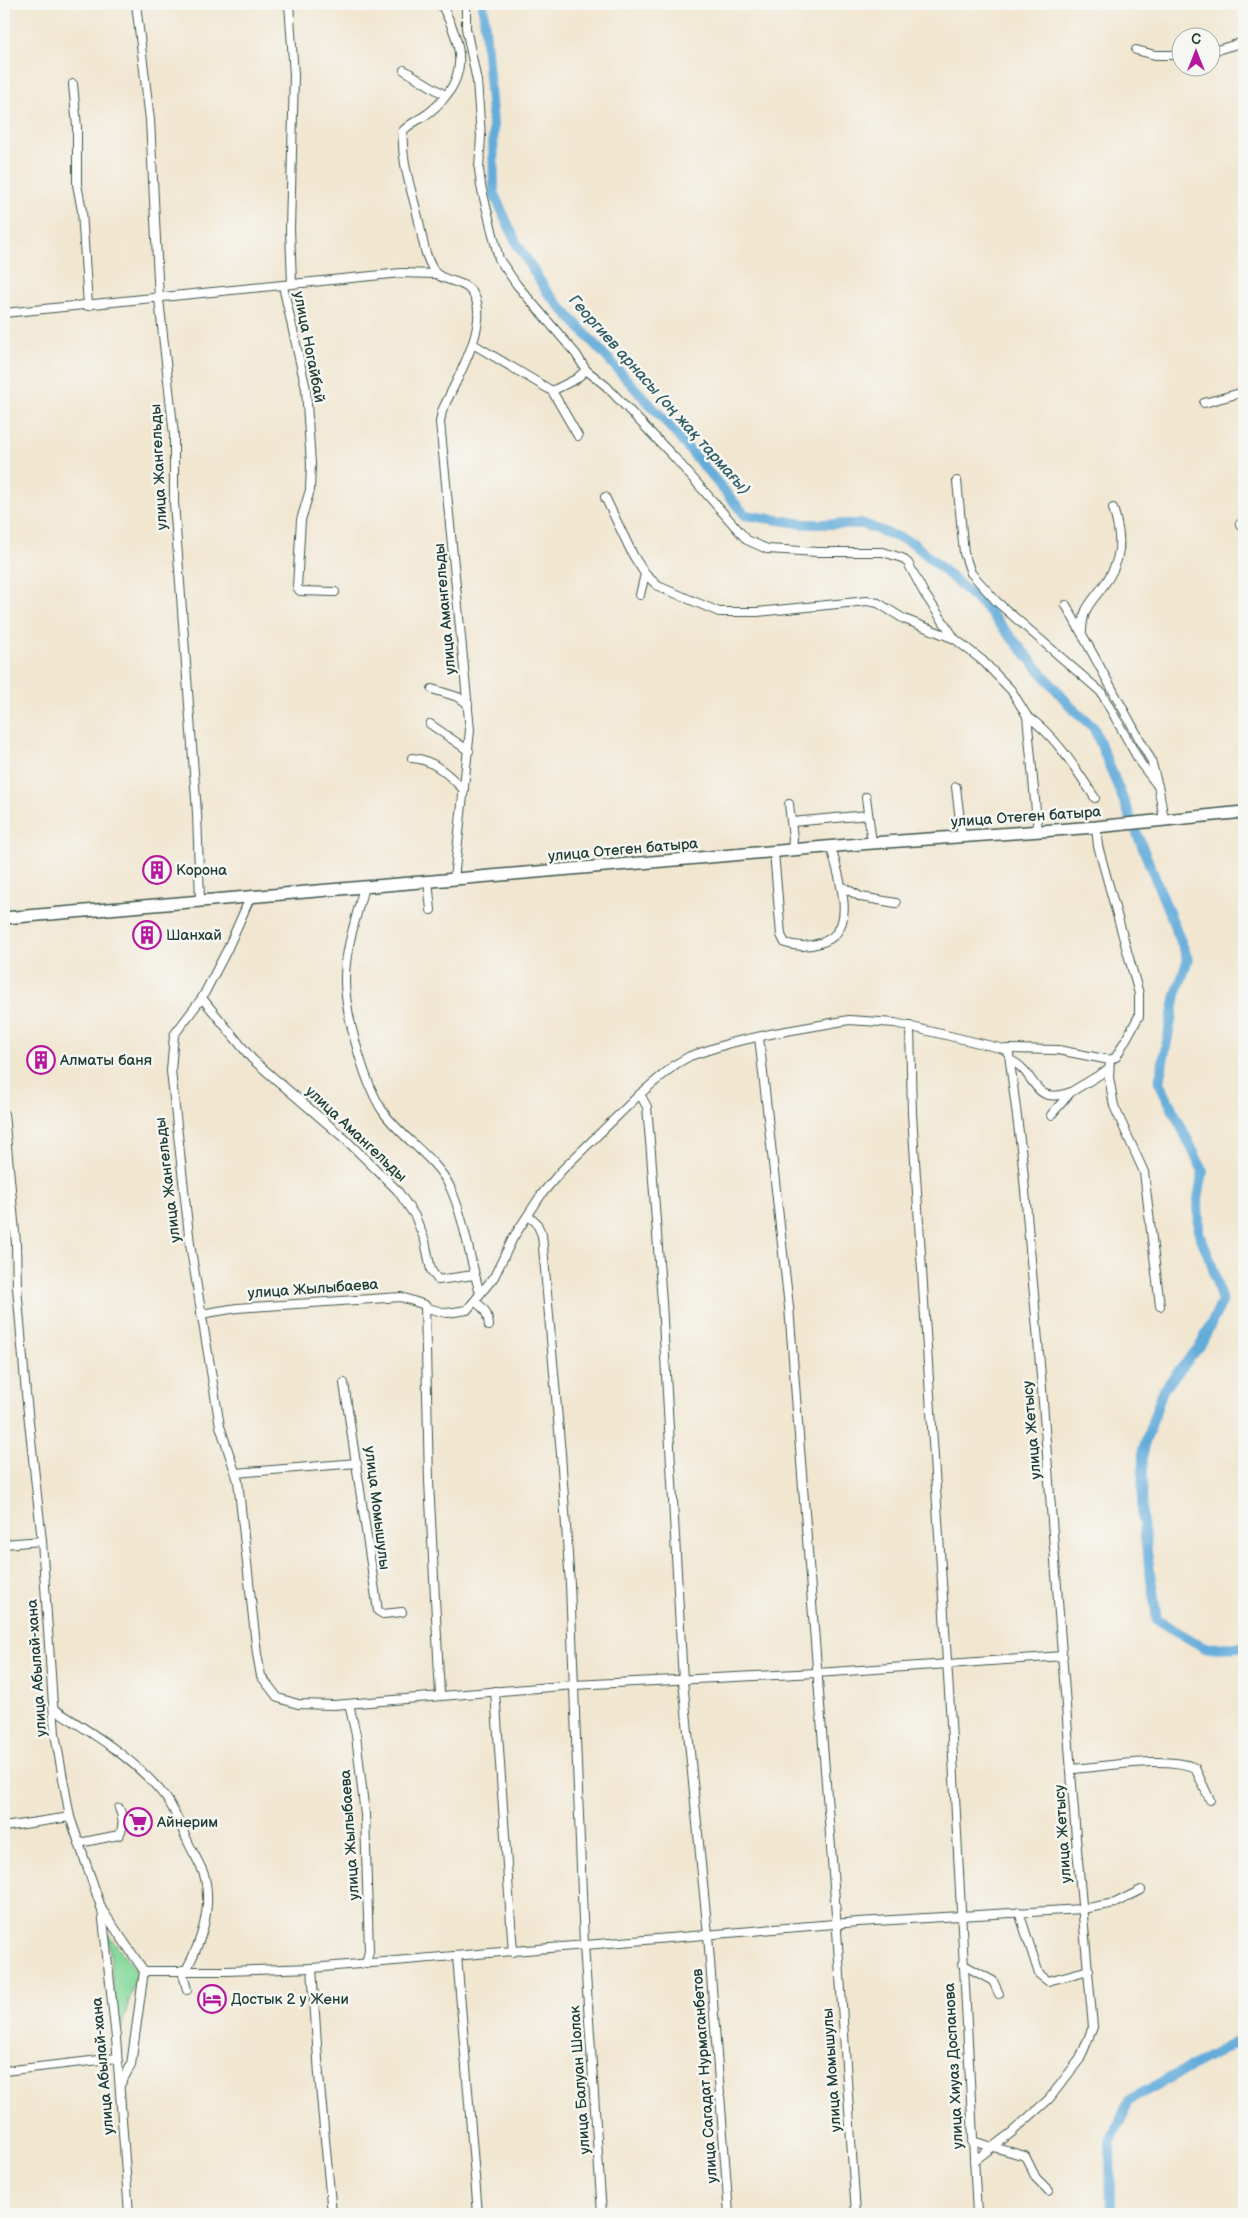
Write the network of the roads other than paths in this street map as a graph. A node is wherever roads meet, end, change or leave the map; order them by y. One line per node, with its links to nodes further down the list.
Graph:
1 (136, 4): 17 (street, улица Жангельды)
2 (289, 4): 15 (street, улица Ногайбай)
3 (441, 4): 6 (street)
4 (466, 4): 5 (street)
5 (466, 28): 6 (street); 21 (street)
6 (453, 31): 13 (street)
7 (1244, 42): 8 (street)
8 (1220, 49)
9 (1136, 50): 10 (street)
10 (1170, 55)
11 (404, 70): 13 (street)
12 (73, 84): 18 (street)
13 (445, 96): 14 (street)
14 (436, 274): 15 (street); 20 (street, улица Амангельды)
15 (292, 284): 16 (street)
16 (283, 286): 17 (street, улица Ногайбай); 30 (street, улица Ногайбай)
17 (159, 299): 18 (street, улица Ногайбай); 63 (street, улица Жангельды)
18 (88, 306): 19 (street, улица Ногайбай)
19 (4, 313)
20 (473, 344): 22 (street); 36 (street, улица Амангельды)
21 (586, 370): 22 (street); 34 (street)
22 (552, 391): 25 (street)
23 (1244, 392): 24 (street)
24 (1204, 403)
25 (578, 436)
26 (956, 480): 41 (street)
27 (605, 497): 29 (street)
28 (1113, 508): 33 (street)
29 (645, 574): 31 (street); 34 (street)
30 (335, 592)
31 (640, 595)
32 (1066, 604): 33 (street)
33 (1082, 632): 41 (street)
34 (955, 639): 37 (street)
35 (432, 689): 36 (street)
36 (468, 704): 39 (street, улица Амангельды)
37 (1027, 716): 45 (street); 52 (street)
38 (430, 724): 39 (street)
39 (469, 751): 43 (street, улица Амангельды)
40 (412, 758): 43 (street)
41 (1158, 786): 49 (street)
42 (956, 787): 53 (street)
43 (464, 790): 58 (street, улица Амангельды)
44 (866, 797): 48 (street)
45 (1095, 798)
46 (789, 804): 50 (street)
47 (1244, 812): 49 (main road, улица Отеген батыра)
48 (868, 815): 50 (street); 54 (street)
49 (1164, 820): 51 (main road, улица Отеген батыра)
50 (792, 822): 56 (street)
51 (1096, 827): 52 (main road, улица Отеген батыра); 72 (street)
52 (1038, 832): 53 (main road, улица Отеген батыра)
53 (962, 837): 54 (main road, улица Отеген батыра)
54 (872, 843): 55 (main road, улица Отеген батыра)
55 (831, 847): 56 (main road, улица Отеген батыра); 61 (street)
56 (792, 850): 57 (main road, улица Отеген батыра)
57 (774, 852): 58 (main road, улица Отеген батыра); 61 (street)
58 (454, 879): 59 (main road, улица Отеген батыра)
59 (428, 881): 60 (main road, улица Отеген батыра); 65 (street)
60 (364, 886): 62 (main road, улица Отеген батыра); 81 (street)
61 (842, 886): 64 (street)
62 (250, 898): 63 (main road, улица Отеген батыра); 67 (street, улица Жангельды)
63 (200, 900): 66 (main road, улица Отеген батыра)
64 (896, 903)
65 (431, 910)
66 (4, 918)
67 (202, 998): 81 (street, улица Амангельды); 87 (street, улица Жангельды)
68 (910, 1026): 69 (street); 70 (street); 97 (street, улица Хиуаз Доспанова)
69 (759, 1037): 75 (street); 98 (street, улица Момышулы)
70 (1004, 1049): 71 (street, улица Жетысу); 72 (street)
71 (1010, 1060): 74 (street); 96 (street, улица Жетысу)
72 (1110, 1060): 73 (street)
73 (1109, 1069): 74 (street); 85 (street)
74 (1071, 1092): 77 (street)
75 (640, 1094): 79 (street); 99 (street, улица Сагадат Нурмаганбетов)
76 (4, 1114): 78 (street, улица Абылай-хана)
77 (1051, 1115)
78 (13, 1216): 80 (street); 93 (street, улица Абылай-хана)
79 (528, 1216): 82 (street); 100 (street, улица Балуан Шолак)
80 (4, 1218)
81 (474, 1275): 82 (street)
82 (480, 1293): 83 (street)
83 (475, 1302): 86 (street); 89 (street)
84 (426, 1306): 86 (street, улица Жылыбаева); 87 (street, улица Жылыбаева); 88 (street)
85 (1160, 1306)
86 (438, 1312): 88 (street)
87 (201, 1314): 92 (street, улица Жангельды)
88 (426, 1318): 102 (street)
89 (489, 1326)
90 (344, 1383): 91 (street, улица Момышулы)
91 (357, 1463): 92 (street); 95 (street, улица Момышулы)
92 (236, 1473): 103 (street, улица Жангельды)
93 (42, 1542): 94 (street); 104 (street, улица Абылай-хана)
94 (4, 1544)
95 (402, 1612)
96 (1062, 1656): 97 (street, улица Жангельды); 105 (street, улица Жетысу)
97 (947, 1664): 98 (street, улица Жангельды); 115 (street, улица Хиуаз Доспанова)
98 (817, 1673): 99 (street, улица Жангельды); 116 (street, улица Момышулы)
99 (683, 1681): 100 (street, улица Жангельды); 117 (street, улица Сагадат Нурмаганбетов)
100 (574, 1685): 101 (street, улица Жангельды); 118 (street, улица Балуан Шолак)
101 (495, 1691): 102 (street, улица Жангельды); 119 (street)
102 (440, 1694): 103 (street, улица Жангельды)
103 (349, 1704): 121 (street, улица Жылыбаева)
104 (54, 1710): 108 (street, улица Абылай-хана); 125 (street)
105 (1072, 1769): 106 (street); 112 (street, улица Жетысу)
106 (1210, 1800)
107 (119, 1808): 110 (street)
108 (70, 1818): 109 (street); 110 (street, улица Абылай-хана)
109 (4, 1828)
110 (79, 1843): 113 (street, улица Абылай-хана)
111 (1141, 1890): 112 (street)
112 (1082, 1909): 114 (street); 126 (street, улица Жетысу)
113 (102, 1910): 124 (street); 129 (street, улица Абылай-хана)
114 (1019, 1912): 115 (street); 126 (street)
115 (960, 1916): 116 (street); 122 (street, улица Хиуаз Доспанова)
116 (836, 1924): 117 (street); 141 (street, улица Момышулы)
117 (708, 1935): 118 (street); 140 (street, улица Сагадат Нурмаганбетов)
118 (584, 1945): 119 (street); 139 (street, улица Балуан Шолак)
119 (513, 1952): 120 (street)
120 (457, 1956): 121 (street); 138 (street)
121 (366, 1964): 123 (street)
122 (962, 1964): 128 (street); 132 (street, улица Хиуаз Доспанова)
123 (312, 1968): 125 (street); 137 (street)
124 (144, 1970): 125 (street); 131 (street)
125 (184, 1970): 127 (street)
126 (1088, 1970): 133 (street, улица Жетысу)
127 (187, 1990)
128 (999, 1994)
129 (118, 2058): 130 (street); 131 (street, улица Абылай-хана)
130 (4, 2070)
131 (120, 2085): 136 (street, улица Абылай-хана)
132 (972, 2141): 133 (street); 134 (street, улица Хиуаз Доспанова)
133 (992, 2147): 134 (street, улица Жетысу); 135 (street)
134 (974, 2161): 142 (street, улица Хиуаз Доспанова)
135 (1049, 2191)
136 (129, 2214)
137 (332, 2214)
138 (478, 2214)
139 (602, 2214)
140 (729, 2214)
141 (856, 2214)
142 (977, 2214)

